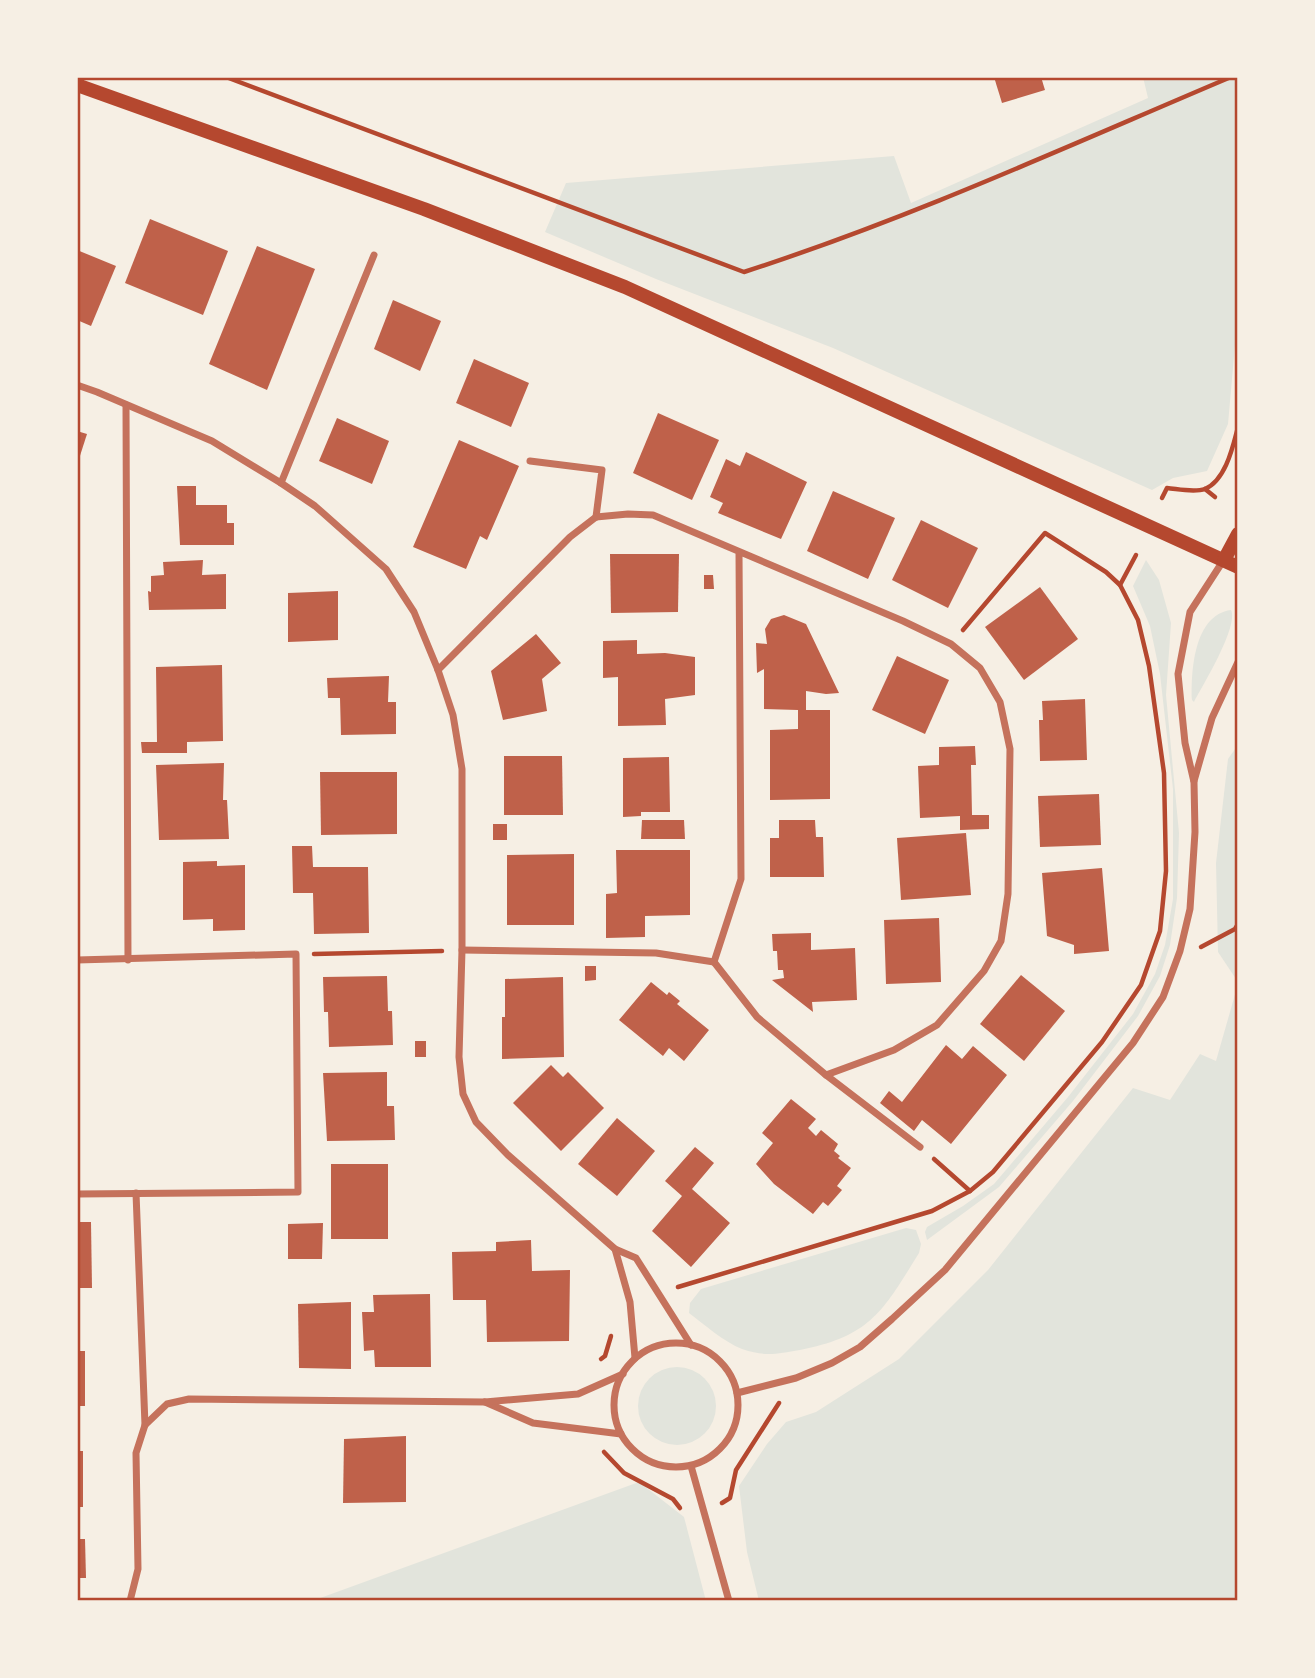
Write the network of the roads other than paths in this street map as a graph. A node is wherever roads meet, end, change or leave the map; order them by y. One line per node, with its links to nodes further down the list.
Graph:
1 (77, 85): 10 (main road)
2 (374, 255): 6 (street)
3 (77, 385): 4 (street)
4 (127, 405): 6 (street); 17 (street)
5 (530, 461): 7 (street)
6 (281, 483): 13 (street)
7 (596, 517): 9 (street); 13 (street)
8 (1238, 534): 10 (main road)
9 (739, 552): 18 (street); 19 (street)
10 (1224, 560): 11 (main road); 14 (street)
11 (1238, 567)
12 (1238, 662): 14 (street)
13 (438, 670): 15 (street)
14 (1194, 782): 27 (street)
15 (462, 950): 18 (street); 23 (street)
16 (77, 960): 17 (street)
17 (128, 960): 21 (street)
18 (714, 962): 19 (street)
19 (826, 1075): 20 (street)
20 (920, 1147)
21 (136, 1193): 22 (street); 29 (street)
22 (77, 1194)
23 (614, 1249): 24 (street); 25 (street)
24 (691, 1345): 25 (street); 27 (street)
25 (635, 1358): 26 (street)
26 (623, 1374): 28 (street); 30 (street)
27 (737, 1393): 31 (street)
28 (485, 1402): 29 (street); 30 (street)
29 (145, 1425): 32 (street)
30 (621, 1434): 31 (street)
31 (691, 1466): 33 (street)
32 (130, 1601)
33 (729, 1601)

